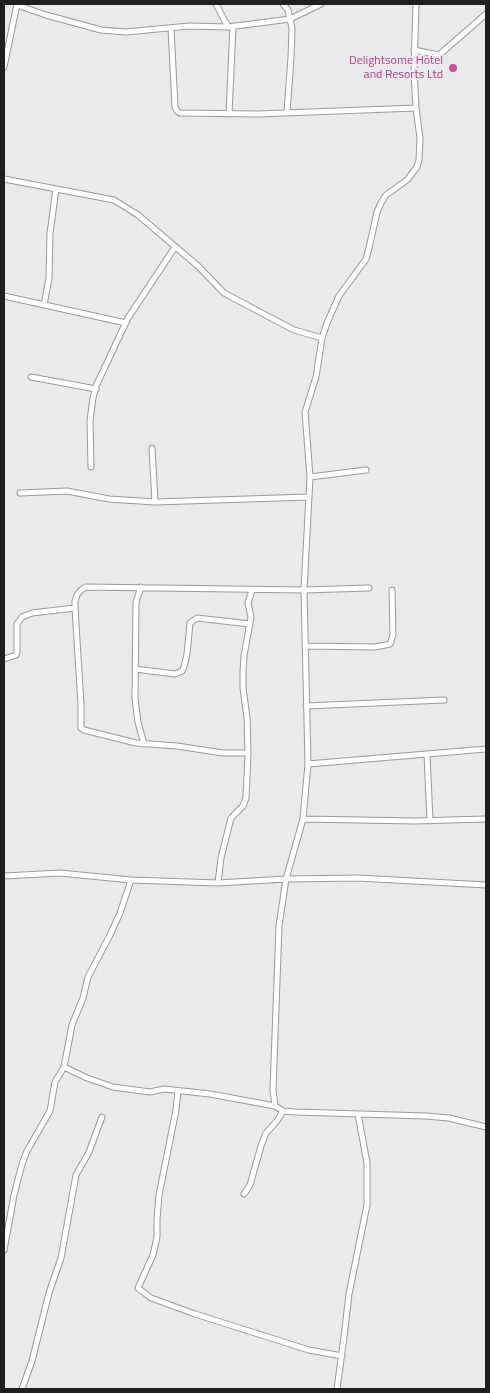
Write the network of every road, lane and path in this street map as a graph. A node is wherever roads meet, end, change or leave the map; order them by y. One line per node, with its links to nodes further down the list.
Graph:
1 (17, 4): 9 (street); 10 (street)
2 (216, 4): 8 (street)
3 (283, 4): 7 (street)
4 (321, 4): 7 (street)
5 (416, 4): 11 (street)
6 (486, 14): 11 (street)
7 (290, 19): 8 (street); 14 (street)
8 (230, 26): 9 (street); 15 (street)
9 (171, 28): 15 (street)
10 (7, 35): 12 (street)
11 (414, 50): 13 (street)
12 (4, 67)
13 (416, 108): 14 (street); 22 (street)
14 (287, 112): 15 (street)
15 (229, 114)
16 (4, 179): 17 (street)
17 (56, 189): 18 (street); 20 (street)
18 (175, 247): 21 (street); 22 (street)
19 (4, 296): 20 (street)
20 (44, 305): 21 (street)
21 (126, 323): 24 (street)
22 (322, 338): 28 (street)
23 (31, 376): 24 (street)
24 (96, 389): 26 (street)
25 (152, 448): 31 (street)
26 (91, 467)
27 (366, 470): 28 (street)
28 (310, 477): 30 (street)
29 (20, 493): 31 (street)
30 (309, 497): 31 (street); 35 (street)
31 (155, 502)
32 (141, 587): 34 (street); 37 (street); 41 (street)
33 (370, 588): 35 (street)
34 (252, 590): 35 (street); 38 (street)
35 (304, 590): 39 (street)
36 (392, 590): 39 (street)
37 (75, 608): 40 (street); 44 (street)
38 (250, 624): 41 (street); 46 (street)
39 (306, 646): 43 (street)
40 (4, 659)
41 (135, 669): 44 (street)
42 (444, 700): 43 (street)
43 (306, 706): 48 (street)
44 (144, 744): 46 (street)
45 (486, 749): 47 (street)
46 (248, 753): 55 (street)
47 (427, 754): 48 (street); 51 (street)
48 (308, 764): 49 (street)
49 (303, 819): 51 (street); 53 (street)
50 (486, 819): 51 (street)
51 (430, 821)
52 (4, 876): 54 (street)
53 (286, 879): 55 (street); 56 (street); 59 (street)
54 (131, 880): 55 (street); 57 (street)
55 (218, 883)
56 (486, 885)
57 (64, 1067): 58 (street); 65 (street)
58 (178, 1091): 59 (street); 66 (street)
59 (275, 1106): 60 (street)
60 (283, 1111): 61 (street); 64 (street)
61 (358, 1114): 63 (street); 66 (street)
62 (102, 1117): 67 (street)
63 (486, 1127)
64 (244, 1194)
65 (4, 1250)
66 (342, 1356): 68 (street)
67 (22, 1389)
68 (336, 1389)

